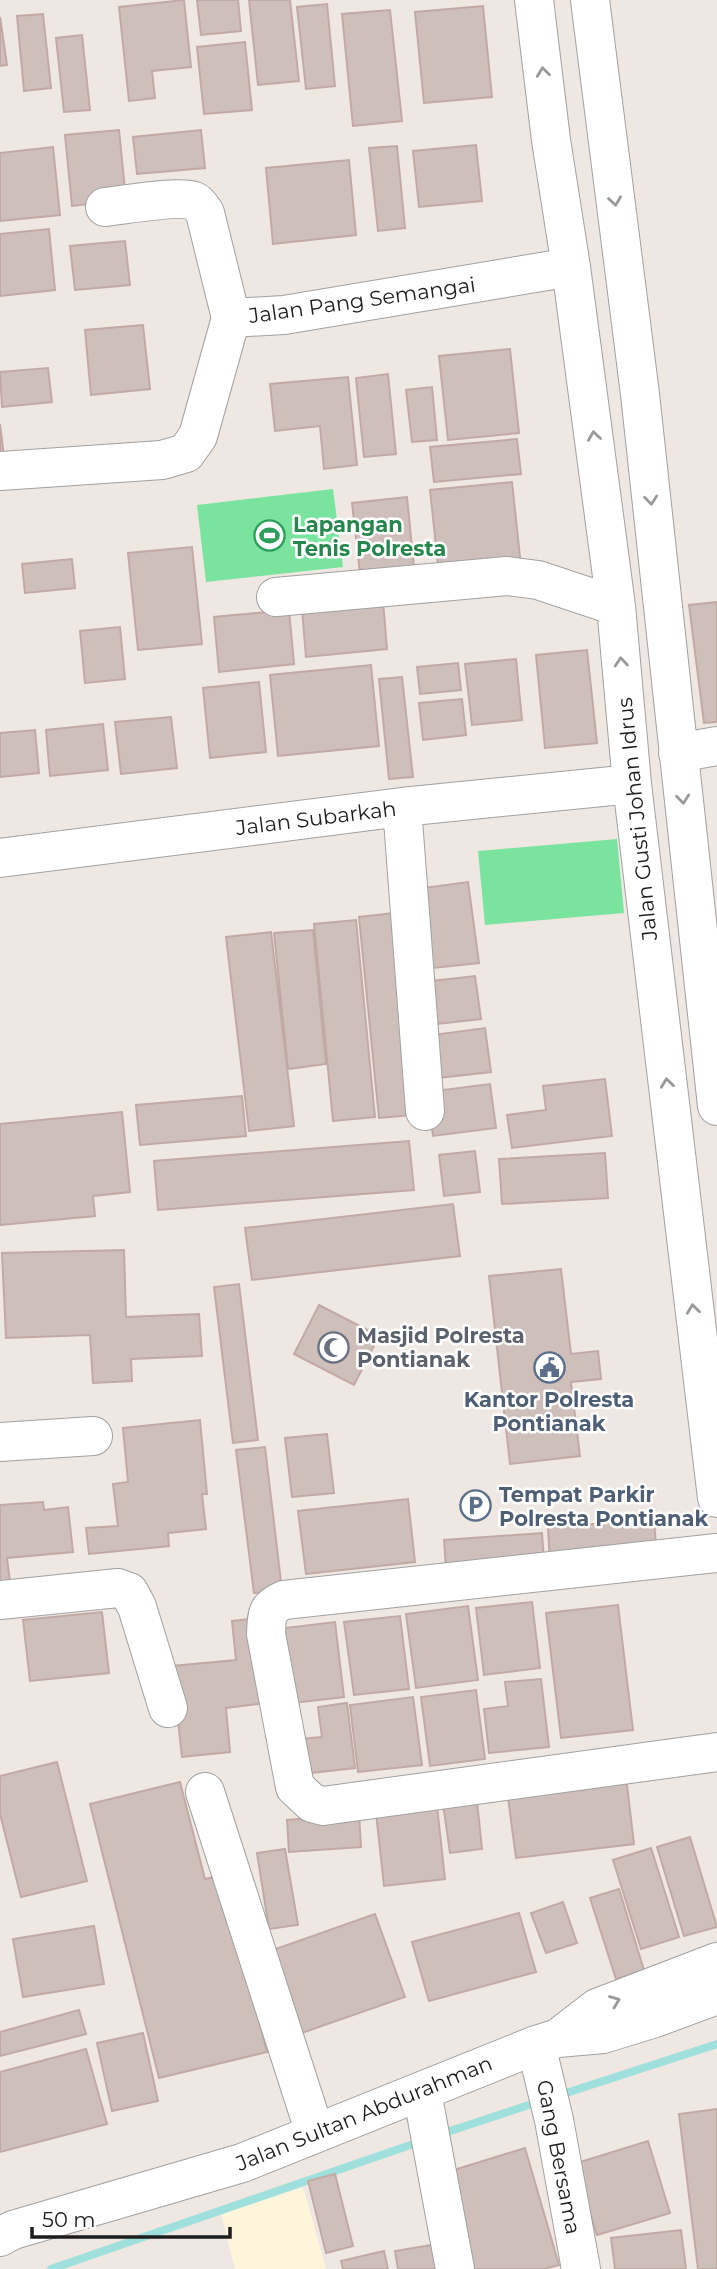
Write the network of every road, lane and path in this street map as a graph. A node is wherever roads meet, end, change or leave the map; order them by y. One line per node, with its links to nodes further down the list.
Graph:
1 (534, 0): 4 (street, Jalan Gusti Johan Idrus, one-way to 1)
2 (590, 0): 3 (street)
3 (606, 134): 4 (street); 12 (street, one-way to 12)
4 (551, 140): 6 (street, Jalan Gusti Johan Idrus)
5 (105, 207): 7 (street)
6 (571, 267): 7 (street, Jalan Pang Semangai); 10 (street, Jalan Gusti Johan Idrus, one-way to 6)
7 (230, 318): 8 (street, Jalan Pang Semangai)
8 (0, 471)
9 (276, 597): 10 (street)
10 (616, 606): 13 (street, Jalan Gusti Johan Idrus, one-way to 10)
11 (717, 746): 12 (street)
12 (678, 753): 16 (street, one-way to 16)
13 (632, 784): 14 (street, Jalan Subarkah); 18 (street, Jalan Gusti Johan Idrus, one-way to 13)
14 (402, 807): 15 (street, Jalan Subarkah); 17 (street)
15 (0, 858)
16 (717, 1106)
17 (425, 1111)
18 (709, 1362): 21 (street, Jalan Gusti Johan Idrus)
19 (93, 1436): 20 (street)
20 (0, 1443)
21 (717, 1498)
22 (717, 1553): 25 (street)
23 (0, 1600): 24 (street)
24 (168, 1708)
25 (717, 1752)
26 (205, 1791): 31 (street)
27 (717, 1962): 29 (street, Jalan Sultan Abdurahman, one-way to 27)
28 (717, 1995): 29 (street)
29 (546, 2054): 30 (street, Jalan Sultan Abdurahman); 34 (street, Gang Bersama)
30 (422, 2092): 31 (street, Jalan Sultan Abdurahman); 33 (street)
31 (315, 2133): 32 (street, Jalan Sultan Abdurahman)
32 (4, 2232)
33 (455, 2269)
34 (581, 2269)

